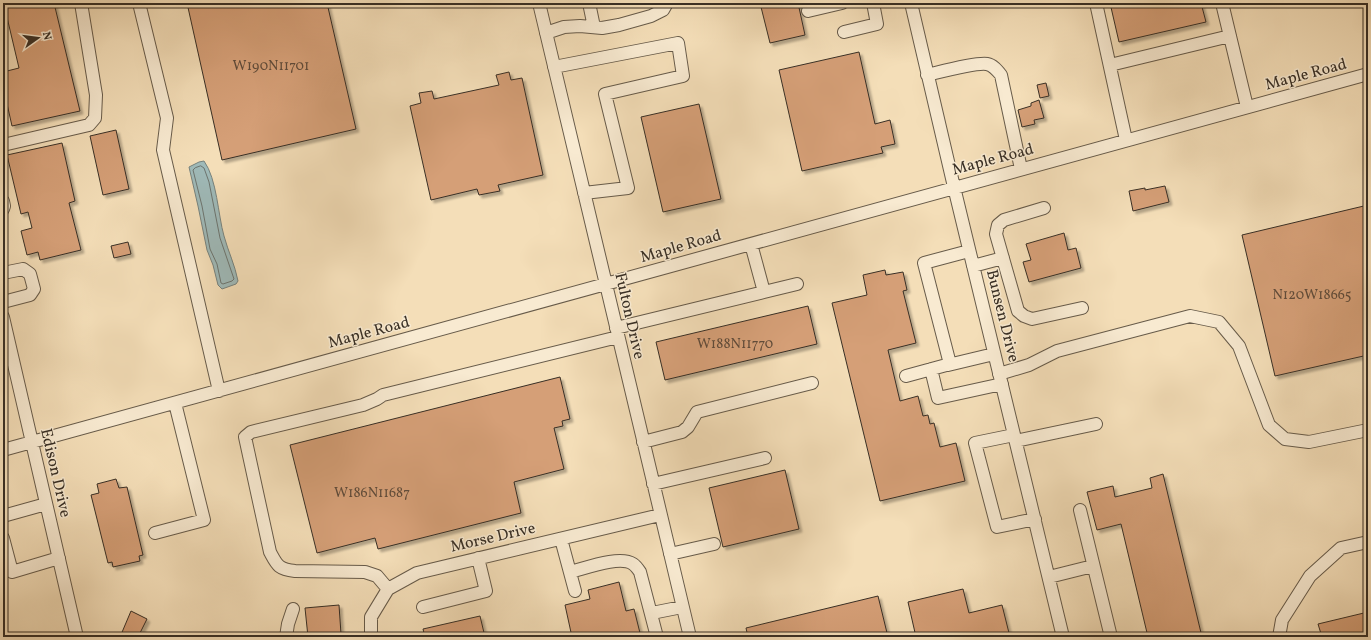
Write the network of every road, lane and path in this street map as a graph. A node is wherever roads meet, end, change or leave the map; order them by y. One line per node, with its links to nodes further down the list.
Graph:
1 (81, 3): 22 (street)
2 (139, 3): 47 (street)
3 (539, 3): 14 (street, Fulton Drive)
4 (589, 3): 12 (street)
5 (667, 3): 12 (street)
6 (842, 3): 11 (street)
7 (873, 3): 13 (street)
8 (910, 3): 19 (street, Bunsen Drive)
9 (1096, 3): 16 (street)
10 (1222, 3): 15 (street)
11 (808, 11)
12 (594, 27): 14 (street)
13 (844, 32)
14 (546, 33): 17 (street, Fulton Drive)
15 (1230, 36): 16 (street); 20 (street)
16 (1110, 66): 21 (street)
17 (554, 67): 25 (street, Fulton Drive); 25 (street)
18 (1368, 74): 20 (street, Maple Road)
19 (928, 75): 23 (street); 24 (street, Bunsen Drive)
20 (1247, 107): 21 (street, Maple Road)
21 (1126, 140): 23 (street, Maple Road)
22 (3, 145)
23 (1021, 169): 24 (street, Maple Road)
24 (954, 188): 29 (street, Maple Road); 30 (street, Bunsen Drive)
25 (584, 193): 35 (street, Fulton Drive)
26 (3, 201): 28 (street)
27 (1044, 208): 31 (street)
28 (3, 209)
29 (751, 244): 35 (street, Maple Road); 36 (street)
30 (969, 251): 32 (street, Bunsen Drive); 42 (street)
31 (1003, 258): 32 (street); 38 (street)
32 (973, 266): 41 (street, Bunsen Drive)
33 (3, 273): 37 (street)
34 (796, 284): 36 (street)
35 (605, 285): 40 (street, Fulton Drive); 47 (street, Maple Road)
36 (764, 292): 40 (street)
37 (3, 302)
38 (1082, 308)
39 (3, 317): 52 (street, Edison Drive)
40 (617, 333): 53 (street, Fulton Drive); 73 (street)
41 (994, 354): 42 (street); 45 (street, Bunsen Drive)
42 (948, 365): 43 (street)
43 (931, 369): 44 (street); 45 (street)
44 (906, 376)
45 (1000, 379): 50 (street); 51 (street, Bunsen Drive)
46 (812, 384): 53 (street)
47 (219, 391): 48 (street, Maple Road)
48 (176, 403): 52 (street, Maple Road); 62 (street)
49 (1096, 424): 51 (street)
50 (1368, 430)
51 (1015, 438): 61 (street, Bunsen Drive); 61 (street)
52 (31, 442): 54 (street, Maple Road); 57 (street, Edison Drive)
53 (642, 442): 56 (street, Fulton Drive)
54 (3, 450)
55 (765, 458): 56 (street)
56 (653, 484): 59 (street, Fulton Drive)
57 (46, 504): 60 (street); 68 (street, Edison Drive)
58 (1080, 510): 70 (street)
59 (660, 515): 64 (street, Morse Drive); 67 (street, Fulton Drive)
60 (3, 516)
61 (1035, 519): 72 (street, Bunsen Drive)
62 (155, 533)
63 (3, 538): 68 (street)
64 (561, 539): 69 (street, Morse Drive); 71 (street)
65 (1368, 542): 86 (street)
66 (714, 544): 67 (street)
67 (670, 554): 76 (street, Fulton Drive)
68 (59, 558): 79 (street, Edison Drive)
69 (478, 558): 73 (street, Morse Drive); 75 (street)
70 (1093, 566): 72 (street); 85 (street)
71 (570, 572): 74 (street); 78 (street)
72 (1049, 577): 84 (street, Bunsen Drive)
73 (388, 589): 81 (street, Morse Drive)
74 (575, 591)
75 (423, 607)
76 (682, 607): 78 (street); 83 (street, Fulton Drive)
77 (293, 609): 80 (street)
78 (652, 613): 82 (street)
79 (77, 637)
80 (286, 637)
81 (370, 637)
82 (658, 637)
83 (690, 637)
84 (1063, 637)
85 (1111, 637)
86 (1279, 637)

